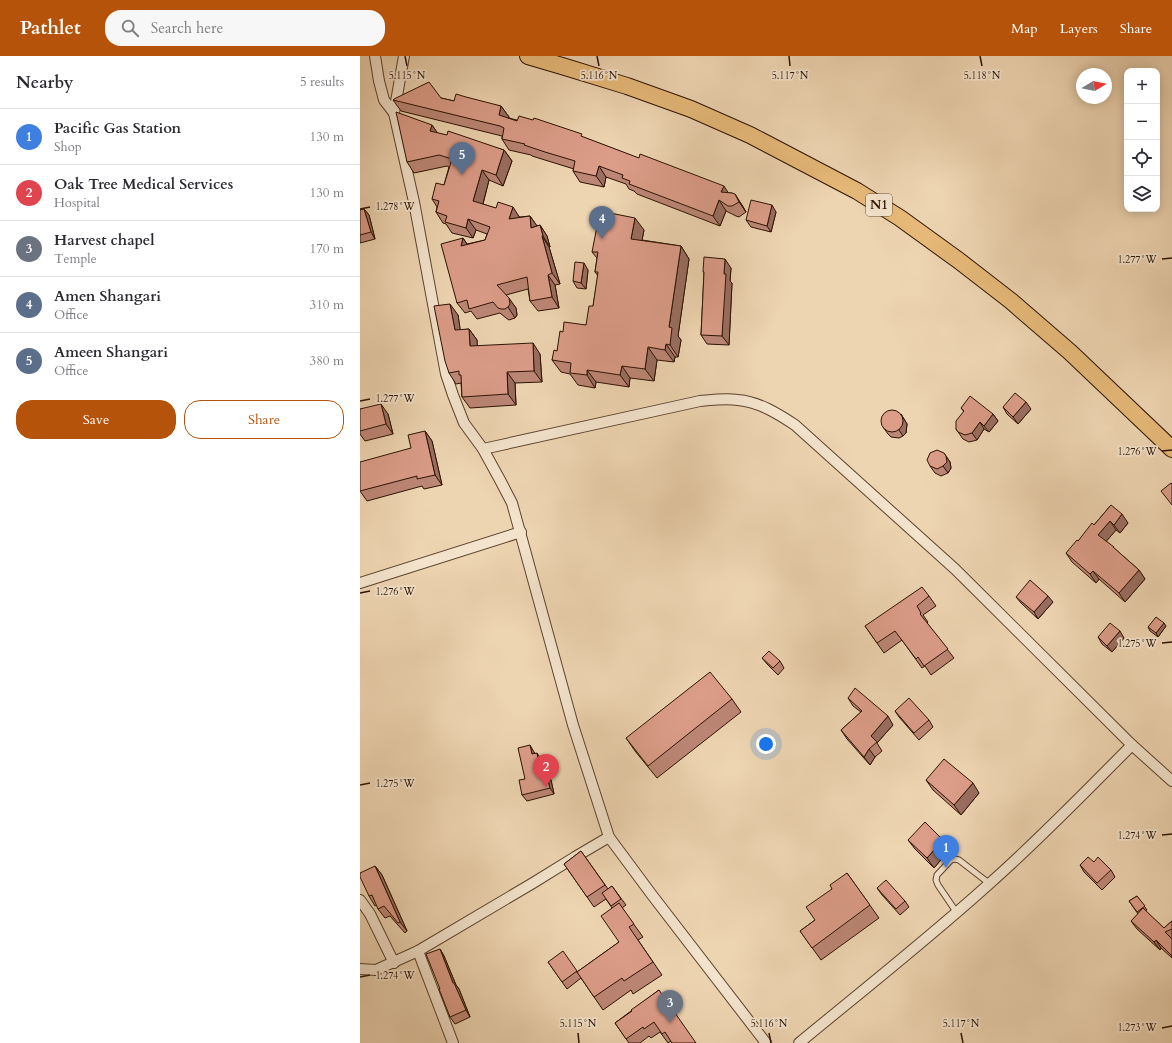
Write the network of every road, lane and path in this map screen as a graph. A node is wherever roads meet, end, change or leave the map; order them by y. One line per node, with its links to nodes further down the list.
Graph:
1 (375, 56): 4 (street)
2 (404, 56): 4 (street)
3 (528, 56): 6 (highway, N1)
4 (394, 113): 5 (street)
5 (483, 449): 7 (street); 9 (street)
6 (1172, 449)
7 (521, 532): 8 (street); 11 (street)
8 (360, 583)
9 (1132, 745): 10 (street); 12 (street)
10 (1172, 780)
11 (610, 838): 15 (street); 19 (street)
12 (990, 884): 14 (street); 14 (lane)
13 (360, 900): 16 (street)
14 (957, 913): 20 (street)
15 (418, 951): 16 (street); 18 (street)
16 (394, 963): 17 (street)
17 (360, 968)
18 (453, 1043)
19 (766, 1043)
20 (799, 1043)

